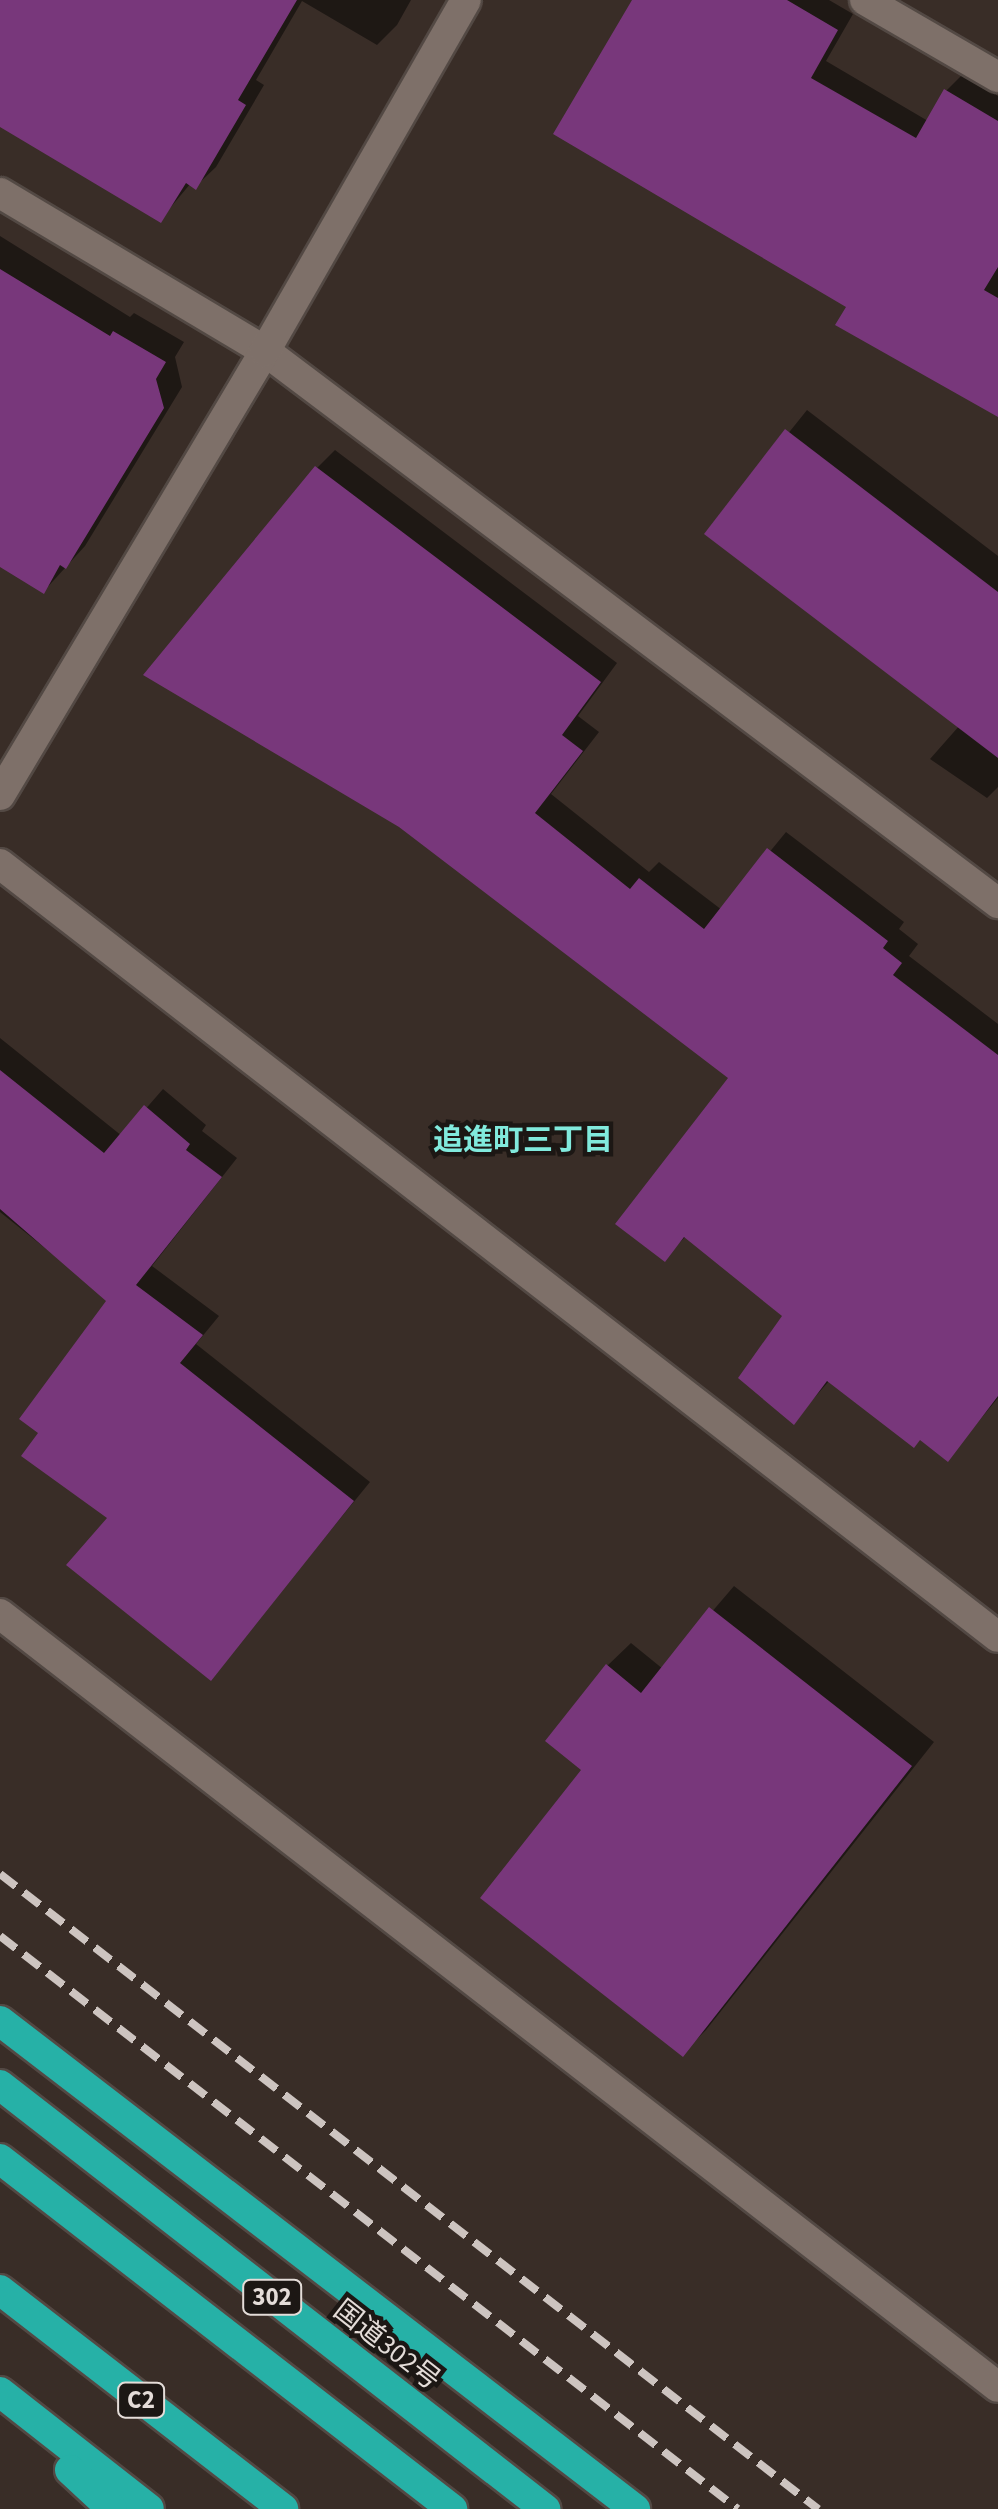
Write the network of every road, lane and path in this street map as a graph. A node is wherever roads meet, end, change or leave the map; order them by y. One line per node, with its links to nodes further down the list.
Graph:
1 (466, 0): 5 (street)
2 (865, 0): 3 (street)
3 (998, 77)
4 (0, 192): 5 (street)
5 (265, 351): 6 (street); 8 (street)
6 (0, 795)
7 (0, 864): 10 (street)
8 (993, 889)
9 (0, 1614): 15 (street)
10 (998, 1636)
11 (0, 2021): 23 (highway)
12 (0, 2085): 22 (highway, 国道302号 / 302)
13 (0, 2158): 21 (highway)
14 (0, 2290): 20 (highway, C2)
15 (994, 2377)
16 (0, 2392): 19 (highway)
17 (0, 2404): 18 (highway)
18 (112, 2509)
19 (149, 2509)
20 (283, 2509)
21 (452, 2509)
22 (545, 2509)
23 (636, 2509)

